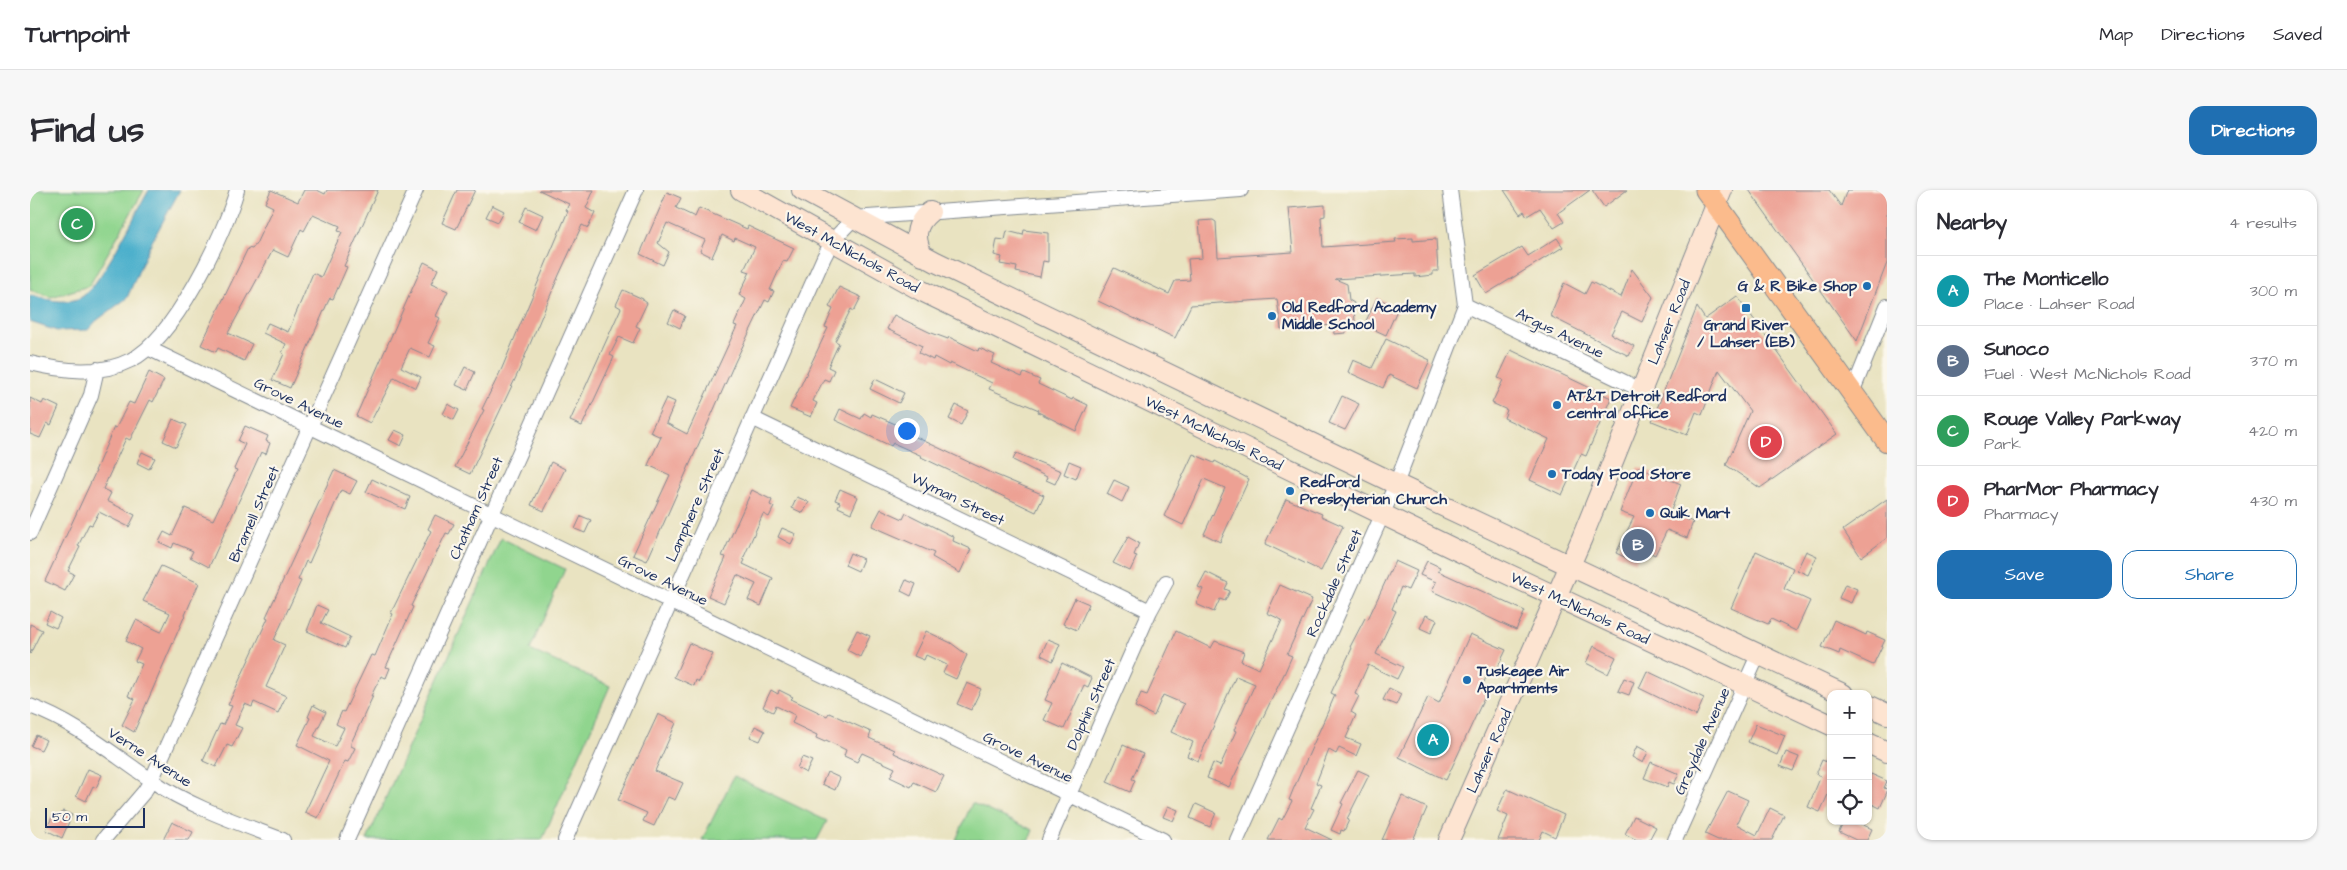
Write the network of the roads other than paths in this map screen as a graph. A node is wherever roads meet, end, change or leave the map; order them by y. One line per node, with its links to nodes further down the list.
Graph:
1 (237, 190): 18 (street)
2 (416, 190): 24 (street, Bramell Street)
3 (636, 190): 29 (street, Chatham Street)
4 (741, 190): 11 (main road, West McNichols Road)
5 (802, 190): 10 (main road, West McNichols Road)
6 (1241, 190): 9 (street)
7 (1450, 190): 15 (street, Rockdale Street)
8 (1715, 195): 21 (main road, Lahser Road); 22 (main road)
9 (930, 212): 10 (street); 12 (main road)
10 (854, 218): 11 (street, Lamphere Street); 12 (main road, West McNichols Road)
11 (833, 240): 14 (main road, West McNichols Road); 23 (street, Lamphere Street)
12 (930, 259): 13 (main road, West McNichols Road); 14 (main road)
13 (983, 285): 17 (main road); 26 (main road, West McNichols Road)
14 (922, 291): 17 (main road, West McNichols Road)
15 (1465, 305): 21 (street, Argus Avenue); 27 (street, Rockdale Street)
16 (1887, 306): 22 (street)
17 (969, 314): 28 (main road, West McNichols Road)
18 (150, 348): 20 (street); 24 (street, Grove Avenue)
19 (30, 363): 20 (street)
20 (97, 369): 31 (street)
21 (1641, 390): 32 (main road, Lahser Road)
22 (1852, 393): 25 (main road)
23 (752, 418): 35 (street, Lamphere Street); 36 (street, Wyman Street)
24 (311, 427): 29 (street, Grove Avenue); 46 (street, Bramell Street)
25 (1887, 441)
26 (1359, 466): 27 (main road, West McNichols Road); 28 (main road)
27 (1396, 484): 30 (street, Rockdale Street); 32 (main road, West McNichols Road)
28 (1344, 496): 30 (main road, West McNichols Road)
29 (491, 514): 35 (street, Grove Avenue); 51 (street, Chatham Street)
30 (1383, 515): 34 (main road, West McNichols Road); 54 (street, Rockdale Street)
31 (30, 533)
32 (1570, 566): 34 (main road, Lahser Road); 37 (main road, West McNichols Road)
33 (1166, 582): 36 (street, Dolphin Street)
34 (1557, 597): 38 (main road, West McNichols Road); 55 (main road, Lahser Road)
35 (670, 602): 47 (street, Grove Avenue); 48 (street, Lamphere Street)
36 (1150, 610): 47 (street, Dolphin Street)
37 (1758, 655): 38 (street, Greydale Avenue); 39 (main road, West McNichols Road)
38 (1745, 685): 43 (main road, West McNichols Road); 56 (street, Greydale Avenue)
39 (1834, 690)
40 (30, 706): 46 (street, Verne Avenue)
41 (1872, 707): 42 (main road)
42 (1887, 714)
43 (1827, 723)
44 (1872, 745): 45 (main road)
45 (1887, 752)
46 (152, 781): 49 (street, Bramell Street); 50 (street, Verne Avenue)
47 (1068, 795): 52 (street, Dolphin Street); 53 (street, Grove Avenue)
48 (568, 839)
49 (102, 840)
50 (283, 840)
51 (347, 840)
52 (1049, 840)
53 (1163, 840)
54 (1237, 840)
55 (1449, 840)
56 (1675, 840)

